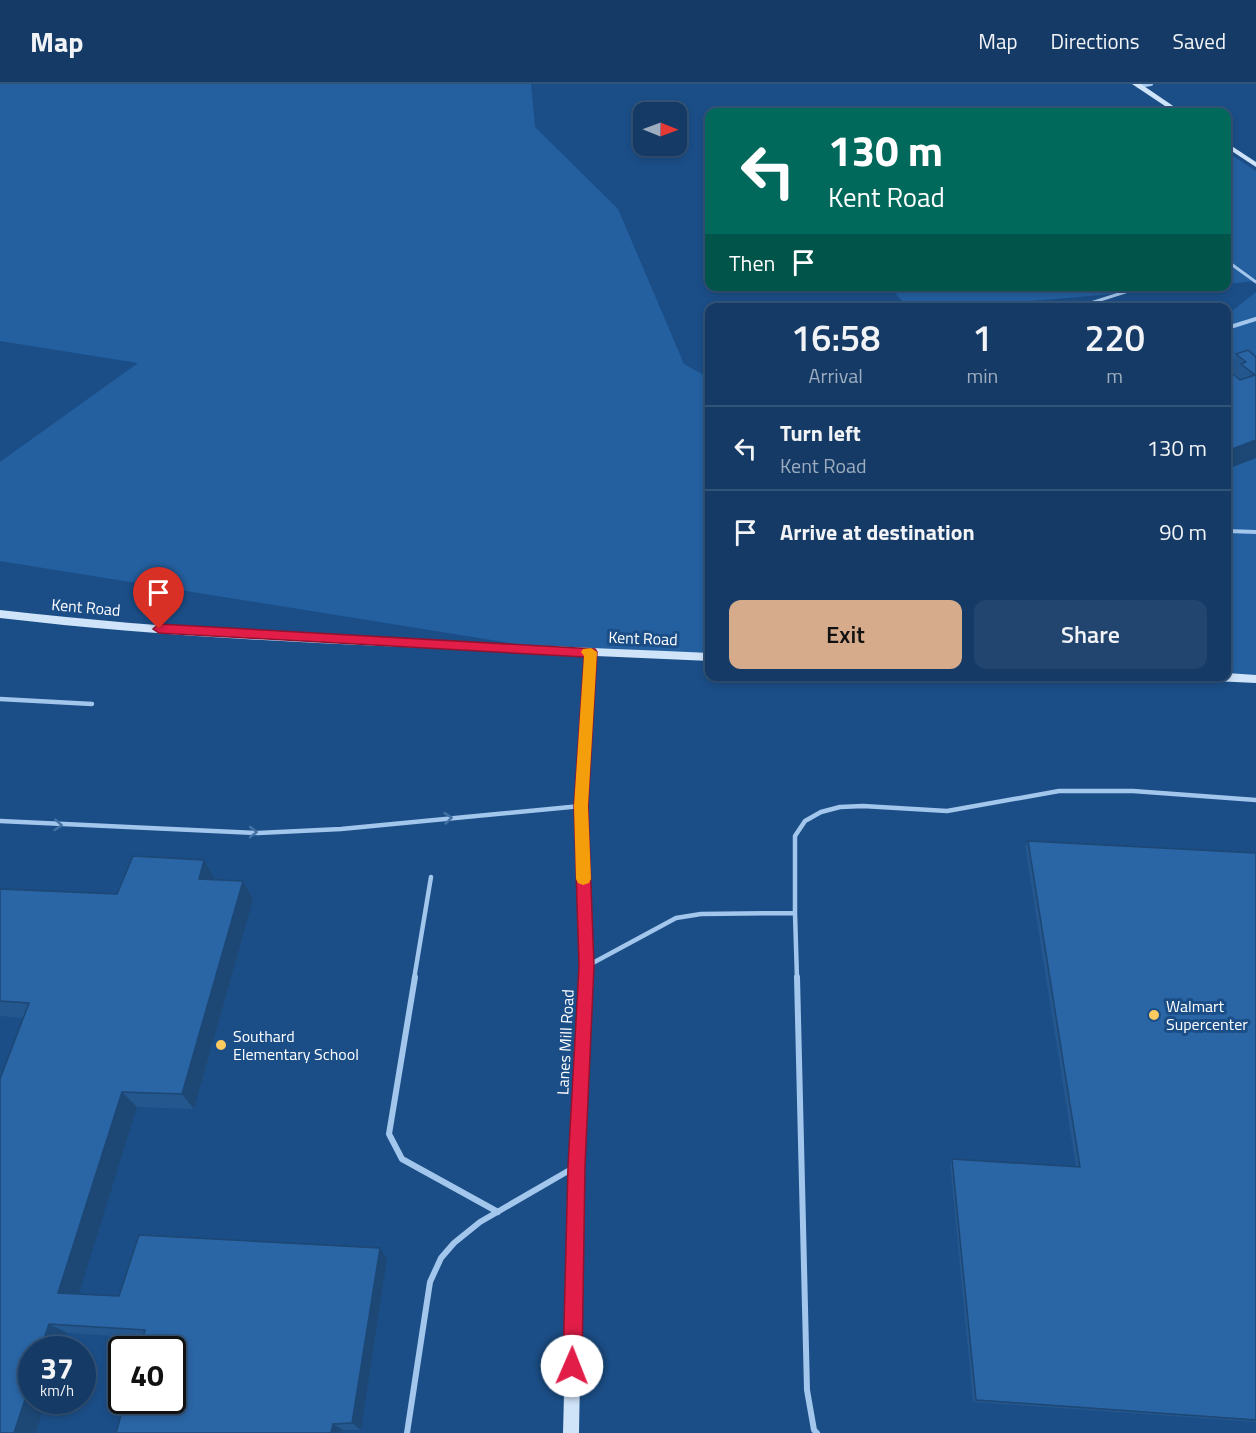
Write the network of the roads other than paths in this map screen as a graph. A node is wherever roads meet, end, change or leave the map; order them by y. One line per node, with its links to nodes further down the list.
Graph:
1 (1151, 84): 2 (street)
2 (1137, 85): 3 (street)
3 (1172, 108)
4 (1231, 148): 5 (street)
5 (1256, 165)
6 (1231, 264): 7 (lane)
7 (1256, 282)
8 (1128, 291): 9 (lane)
9 (1091, 303)
10 (1256, 320): 11 (lane)
11 (1231, 327)
12 (1231, 531): 13 (lane)
13 (1256, 532)
14 (0, 614): 15 (street, Kent Road)
15 (591, 652): 16 (street, Kent Road); 22 (street, Lanes Mill Road)
16 (705, 657)
17 (1231, 678): 18 (street)
18 (1256, 679)
19 (0, 699): 20 (lane)
20 (92, 704)
21 (1256, 800): 25 (lane)
22 (581, 806): 23 (lane, one-way to 22); 26 (street, Lanes Mill Road)
23 (0, 821)
24 (431, 877): 28 (lane)
25 (795, 913): 26 (lane); 31 (lane)
26 (586, 966): 27 (street, Lanes Mill Road)
27 (577, 1166): 28 (lane); 30 (street, Lanes Mill Road)
28 (498, 1212): 29 (lane)
29 (408, 1433)
30 (571, 1433)
31 (817, 1433)

